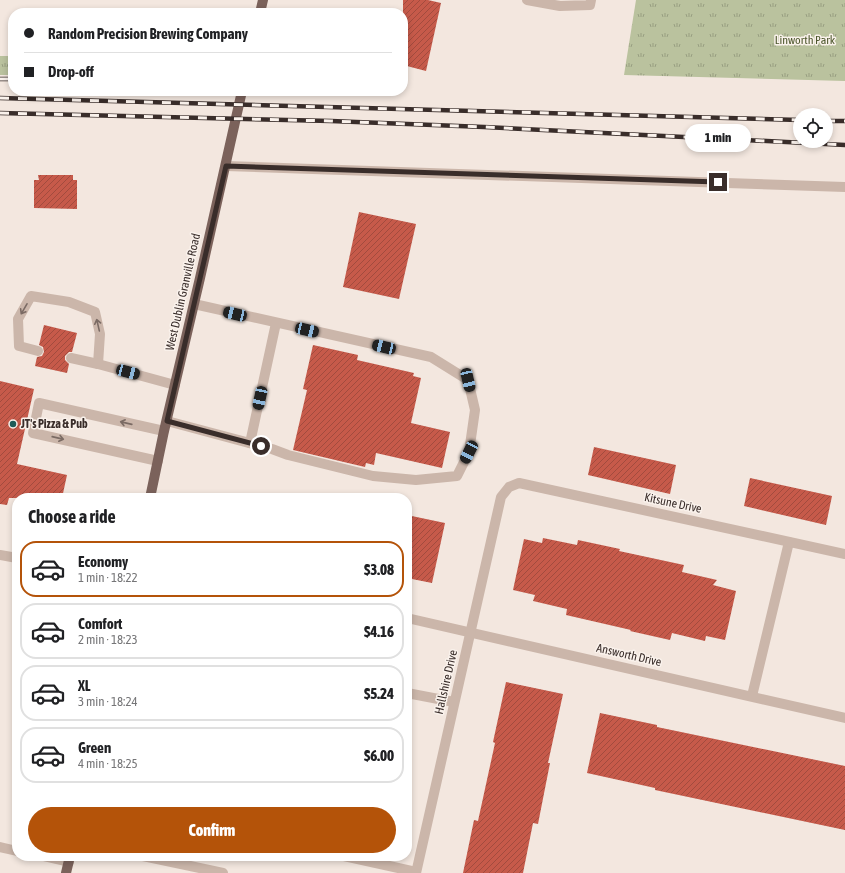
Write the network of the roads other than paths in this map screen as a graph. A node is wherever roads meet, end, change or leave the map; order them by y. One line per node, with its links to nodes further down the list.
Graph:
1 (527, 0): 2 (street)
2 (591, 0)
3 (241, 96): 4 (main road, West Dublin Granville Road)
4 (226, 166): 5 (street); 6 (main road, West Dublin Granville Road)
5 (845, 187)
6 (194, 304): 7 (street); 11 (main road, West Dublin Granville Road)
7 (276, 323): 14 (street); 14 (street)
8 (38, 351): 10 (street, one-way to 8)
9 (71, 358): 10 (street)
10 (98, 364): 11 (street)
11 (174, 385): 12 (main road, West Dublin Granville Road)
12 (167, 421): 13 (main road, West Dublin Granville Road); 14 (street)
13 (164, 431): 15 (main road, West Dublin Granville Road); 15 (street, one-way to 15)
14 (250, 443)
15 (158, 461): 16 (main road, West Dublin Granville Road)
16 (151, 493)
17 (501, 497): 18 (street, Kitsune Drive); 23 (street, Hallshire Drive)
18 (788, 542): 19 (street, Kitsune Drive); 25 (street)
19 (845, 554)
20 (0, 555): 21 (street)
21 (12, 557)
22 (412, 619): 23 (street, Answorth Drive)
23 (470, 632): 25 (street, Answorth Drive); 26 (street, Hallshire Drive)
24 (412, 694): 26 (street)
25 (752, 696): 27 (street, Answorth Drive)
26 (454, 702): 33 (street, Hallshire Drive)
27 (845, 718)
28 (0, 847): 29 (street)
29 (12, 849)
30 (69, 861): 34 (main road)
31 (167, 861): 35 (street)
32 (366, 861): 33 (street)
33 (416, 872)
34 (66, 873)
35 (223, 873)

